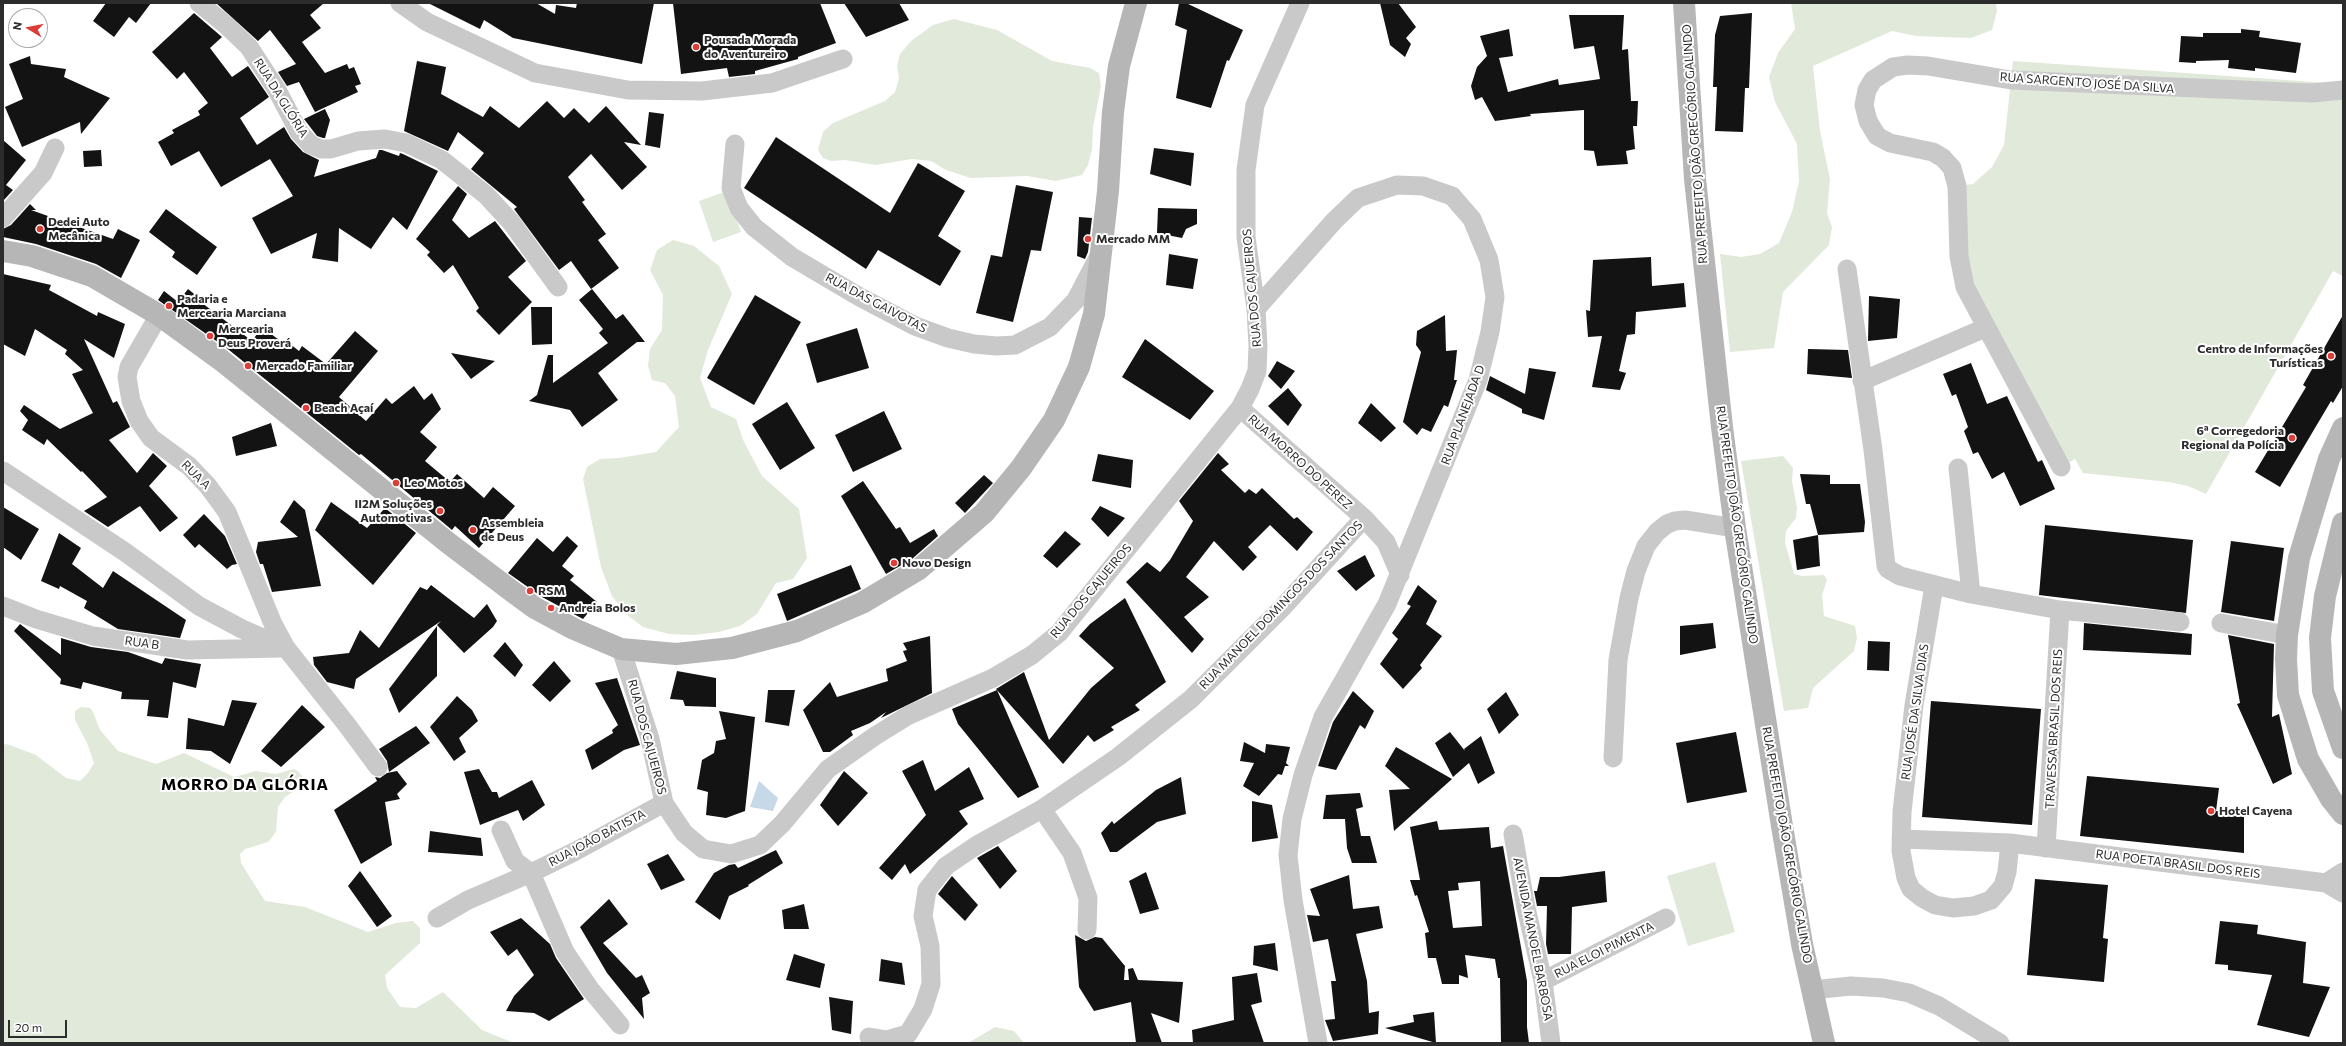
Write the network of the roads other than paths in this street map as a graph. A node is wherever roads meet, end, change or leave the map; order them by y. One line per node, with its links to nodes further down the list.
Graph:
1 (199, 3): 14 (street, RUA DA GLÓRIA)
2 (400, 3): 6 (street)
3 (1136, 3): 11 (main road)
4 (1300, 3): 15 (street, RUA DOS CAJUEIROS)
5 (1684, 3): 27 (main road, RUA PREFEITO JOÃO GREGÓRIO GALINDO)
6 (843, 59)
7 (2343, 90): 17 (street, RUA SARGENTO JOSÉ DA SILVA)
8 (735, 144): 11 (street, RUA DAS GAIVOTAS)
9 (55, 148): 10 (street)
10 (3, 218)
11 (1102, 250): 37 (main road)
12 (3, 251): 16 (main road)
13 (1847, 269): 18 (street)
14 (558, 287)
15 (1256, 309): 19 (street, RUA DOS CAJUEIROS); 28 (street, RUA PLANEJADA D)
16 (159, 315): 36 (street, RUA A); 37 (main road)
17 (1986, 328): 18 (street); 22 (street, RUA SARGENTO JOSÉ DA SILVA)
18 (1862, 381): 29 (street)
19 (1240, 408): 25 (street, RUA MORRO DO PEREZ); 41 (street, RUA DOS CAJUEIROS)
20 (2343, 428): 21 (main road)
21 (2336, 453): 35 (main road)
22 (2061, 467)
23 (1958, 468): 30 (street)
24 (3, 472): 36 (street, RUA A)
25 (1364, 518): 28 (street, RUA MORRO DO PEREZ); 42 (street, RUA MANOEL DOMINGOS DOS SANTOS)
26 (2343, 524): 38 (main road)
27 (1735, 528): 39 (street); 57 (main road, RUA PREFEITO JOÃO GREGÓRIO GALINDO)
28 (1400, 575): 60 (street, RUA PLANEJADA D)
29 (1934, 586): 30 (street); 46 (street, RUA JOSÉ DA SILVA DIAS)
30 (1971, 594): 32 (street)
31 (3, 606): 36 (street, RUA B)
32 (2060, 610): 33 (street); 48 (street, TRAVESSA BRASIL DOS REIS)
33 (2180, 622)
34 (2221, 623): 35 (street)
35 (2287, 635): 43 (main road)
36 (286, 648): 40 (street, RUA A)
37 (621, 649): 41 (street, RUA DOS CAJUEIROS)
38 (2343, 748)
39 (1613, 758)
40 (378, 767)
41 (664, 803): 50 (street, RUA JOÃO BATISTA)
42 (1042, 809): 55 (street); 59 (street, RUA MANOEL DOMINGOS DOS SANTOS)
43 (2343, 814)
44 (501, 830): 50 (street)
45 (1513, 834): 56 (street, AVENIDA MANOEL BARBOSA)
46 (1901, 839): 47 (street, RUA POETA BRASIL DOS REIS); 47 (street, RUA JOSÉ DA SILVA DIAS)
47 (2010, 843): 48 (street, RUA POETA BRASIL DOS REIS)
48 (2046, 848): 51 (street, RUA POETA BRASIL DOS REIS)
49 (2343, 872): 51 (street)
50 (530, 873): 53 (street, RUA JOÃO BATISTA); 58 (street)
51 (2326, 883): 52 (street, RUA POETA BRASIL DOS REIS)
52 (2343, 892)
53 (437, 918)
54 (1666, 918): 56 (street, RUA ELOI PIMENTA)
55 (1087, 930)
56 (1543, 981): 61 (street, AVENIDA MANOEL BARBOSA)
57 (1812, 990): 62 (main road, RUA PREFEITO JOÃO GREGÓRIO GALINDO); 63 (street)
58 (620, 1025)
59 (869, 1037)
60 (1318, 1043)
61 (1551, 1043)
62 (1824, 1043)
63 (2000, 1043)

